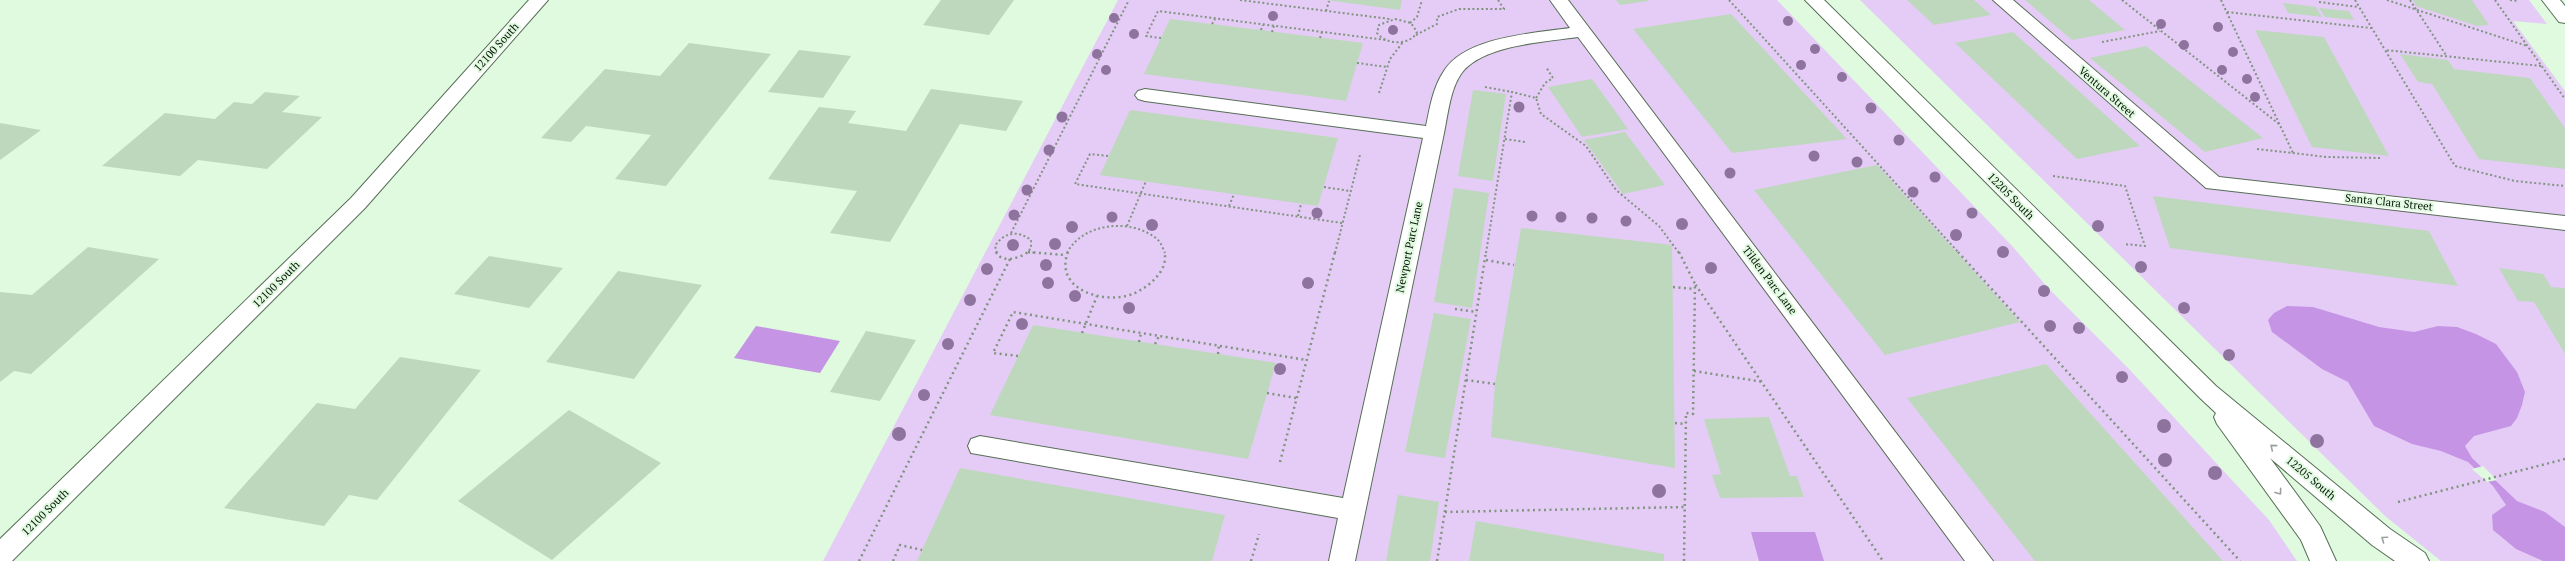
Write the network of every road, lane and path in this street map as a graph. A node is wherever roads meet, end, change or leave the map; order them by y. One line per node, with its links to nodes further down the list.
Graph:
1 (539, 0): 120 (street, 12100 South)
2 (1129, 0): 79 (path)
3 (1240, 0): 16 (path)
4 (1422, 0): 27 (path)
5 (1559, 0): 33 (street, Tilden Parc Lane)
6 (1729, 0): 129 (path)
7 (1814, 0): 106 (street, 12205 South)
8 (2002, 0): 67 (street, Ventura Street)
9 (2122, 0): 34 (path)
10 (2220, 0): 23 (path)
11 (2355, 0): 19 (path)
12 (2387, 0): 21 (path)
13 (2410, 0): 21 (path)
14 (2495, 0): 43 (path)
15 (2551, 0): 24 (street)
16 (1249, 1): 22 (path)
17 (1329, 1): 22 (path)
18 (2319, 2): 19 (path)
19 (2359, 7): 31 (path)
20 (1505, 9): 37 (path)
21 (2416, 10): 43 (path); 45 (path)
22 (1326, 11): 26 (path)
23 (2226, 12): 31 (path); 56 (path)
24 (2565, 18)
25 (1215, 19): 28 (path); 29 (path); 38 (path)
26 (1396, 19): 27 (path); 40 (path)
27 (1410, 23): 37 (path)
28 (1212, 24)
29 (1263, 25): 30 (path); 32 (path)
30 (1274, 26): 35 (path); 36 (path)
31 (2371, 28): 44 (path)
32 (1261, 30)
33 (1583, 31): 57 (street, Newport Parc Lane); 128 (street, Tilden Parc Lane)
34 (2161, 31): 42 (path); 56 (path)
35 (1272, 32)
36 (1322, 32): 39 (path); 40 (path)
37 (1416, 35): 41 (path)
38 (1161, 38)
39 (1320, 38)
40 (1386, 40): 41 (path)
41 (1403, 42): 47 (path)
42 (2099, 42)
43 (2527, 46): 49 (path)
44 (2384, 50): 45 (path); 69 (path)
45 (2446, 56): 49 (path)
46 (1357, 63): 47 (path)
47 (1387, 66): 53 (path)
48 (1545, 66): 54 (path)
49 (2541, 66): 55 (path)
50 (1479, 85): 51 (path)
51 (1512, 92): 54 (path); 58 (path)
52 (1145, 95): 57 (street)
53 (1377, 98)
54 (1536, 98): 86 (path)
55 (2565, 100)
56 (2280, 124): 62 (path)
57 (1434, 133): 116 (street, Newport Parc Lane)
58 (1505, 139): 59 (path); 84 (path)
59 (1525, 142)
60 (2257, 149): 62 (path)
61 (1360, 153): 70 (path)
62 (2293, 153): 64 (path)
63 (1108, 156): 71 (path)
64 (2382, 158)
65 (2053, 176): 80 (path)
66 (1146, 181): 71 (path)
67 (2213, 183): 77 (street, Santa Clara Street)
68 (1324, 186): 70 (path)
69 (2565, 186)
70 (1350, 191): 76 (path)
71 (1140, 193): 74 (path); 78 (path)
72 (1234, 194): 74 (path)
73 (1301, 204): 75 (path)
74 (1229, 206): 75 (path)
75 (1298, 216): 76 (path)
76 (1342, 222): 101 (path)
77 (2565, 224)
78 (1127, 226): 82 (path); 89 (path)
79 (1011, 234): 81 (path); 83 (path)
80 (2124, 244)
81 (1028, 252): 82 (path); 83 (path)
82 (1065, 255): 89 (path)
83 (1010, 259): 121 (path)
84 (1486, 260): 85 (path); 91 (path)
85 (1514, 265)
86 (1695, 284): 88 (path); 104 (path)
87 (1673, 287): 88 (path)
88 (1695, 289): 102 (path)
89 (1097, 296): 92 (path)
90 (1455, 309): 91 (path)
91 (1477, 312): 103 (path)
92 (1085, 324): 93 (path); 94 (path); 100 (path)
93 (1082, 332)
94 (1141, 333): 95 (path); 96 (path)
95 (1159, 336): 97 (path); 98 (path)
96 (1139, 342)
97 (1155, 344)
98 (1219, 345): 99 (path); 101 (path)
99 (1218, 354)
100 (1018, 356)
101 (1306, 360): 108 (path)
102 (1694, 371): 104 (path); 110 (path)
103 (1466, 380): 105 (path); 117 (path)
104 (1764, 382): 127 (path)
105 (1494, 384)
106 (2208, 392): 130 (street, 12205 South, one-way to 130); 131 (street, 12205 South, one-way to 106)
107 (1267, 393): 108 (path)
108 (1296, 398): 113 (path)
109 (1675, 422): 110 (path)
110 (1685, 424): 115 (path)
111 (980, 446): 116 (street)
112 (2565, 459): 114 (path)
113 (1279, 466)
114 (2394, 503)
115 (1684, 507): 117 (path); 126 (path)
116 (1353, 510): 124 (street, Newport Parc Lane)
117 (1445, 512): 125 (path)
118 (1259, 534): 123 (path)
119 (922, 550): 122 (path)
120 (0, 556)
121 (859, 561)
122 (893, 561)
123 (1251, 561)
124 (1342, 561)
125 (1437, 561)
126 (1684, 561)
127 (1883, 561)
128 (1980, 561)
129 (2240, 561)
130 (2323, 561)
131 (2416, 561)

